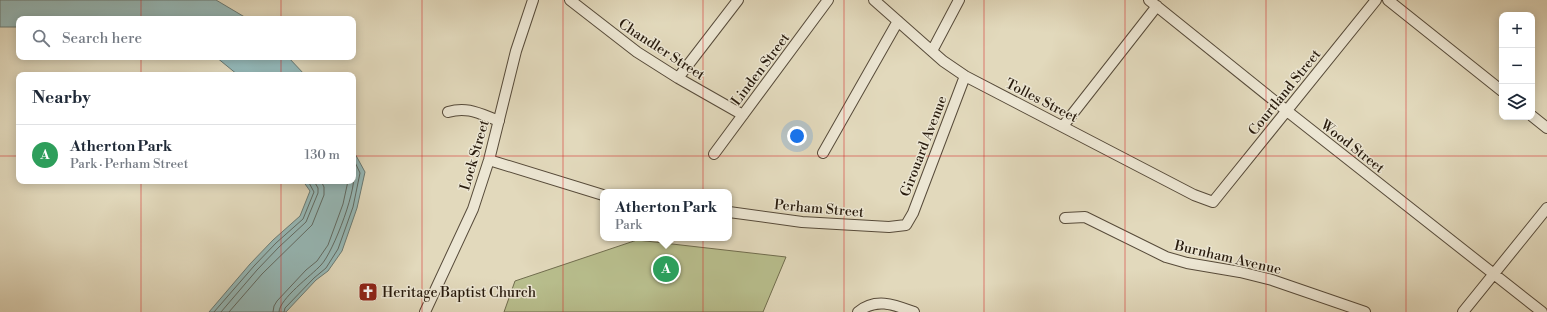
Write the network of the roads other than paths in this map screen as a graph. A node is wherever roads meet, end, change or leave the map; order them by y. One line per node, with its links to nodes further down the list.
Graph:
1 (533, 0): 19 (street, Lock Street)
2 (570, 0): 13 (street, Chandler Street)
3 (738, 0): 13 (street)
4 (828, 0): 17 (street, Linden Street)
5 (960, 0): 11 (street)
6 (1376, 0): 15 (street, Courtland Street)
7 (1388, 0): 14 (street)
8 (877, 1): 10 (street, Tolles Street)
9 (1153, 3): 15 (street, Wood Street); 20 (street)
10 (898, 21): 11 (street, Tolles Street); 22 (street)
11 (932, 51): 12 (street, Tolles Street)
12 (965, 76): 20 (street, Tolles Street); 30 (street, Girouard Avenue)
13 (678, 78): 17 (street, Chandler Street)
14 (1499, 89)
15 (1287, 111): 26 (street, Courtland Street); 31 (street, Wood Street)
16 (448, 112): 19 (street)
17 (743, 115): 23 (street, Linden Street)
18 (1535, 118): 21 (street)
19 (499, 121): 24 (street, Lock Street)
20 (1063, 126): 26 (street, Tolles Street)
21 (1547, 128)
22 (823, 153)
23 (714, 154)
24 (489, 160): 25 (street); 32 (street, Lock Street)
25 (600, 194)
26 (1213, 202)
27 (1547, 208): 31 (street)
28 (732, 212): 30 (street, Perham Street)
29 (1065, 218): 35 (street, Burnham Avenue)
30 (906, 225)
31 (1494, 274): 36 (street); 37 (street, Wood Street)
32 (424, 312)
33 (858, 312): 34 (street)
34 (914, 312)
35 (1365, 312)
36 (1463, 312)
37 (1542, 312)

